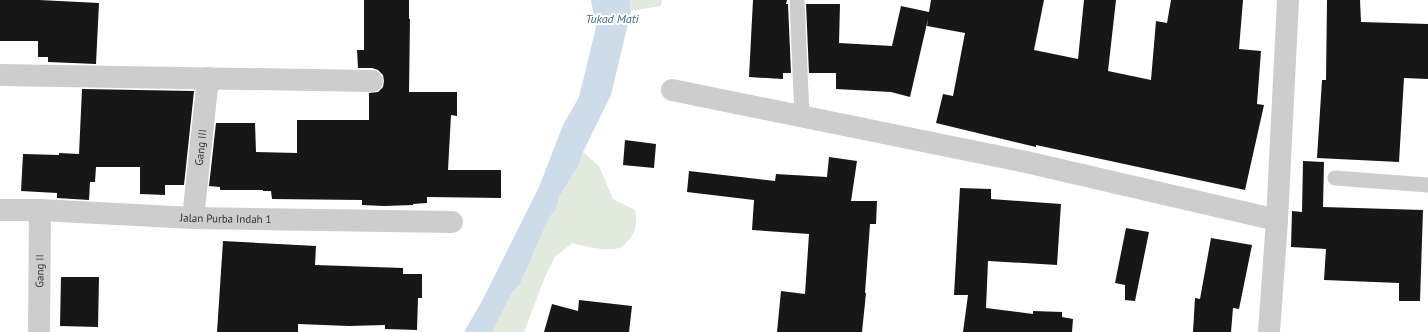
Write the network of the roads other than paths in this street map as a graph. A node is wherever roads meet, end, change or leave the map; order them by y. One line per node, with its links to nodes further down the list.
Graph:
1 (797, 0): 7 (lane)
2 (1288, 0): 13 (street)
3 (0, 76): 4 (street)
4 (208, 78): 5 (street); 12 (street, Gang III)
5 (372, 81)
6 (672, 90): 7 (street)
7 (802, 117): 13 (street)
8 (1335, 178): 9 (lane)
9 (1428, 185)
10 (0, 210): 11 (street, Jalan Purba Indah 1)
11 (40, 210): 12 (street, Jalan Purba Indah 1); 15 (street, Gang II)
12 (193, 218): 14 (street, Jalan Purba Indah 1)
13 (1277, 220): 16 (street)
14 (452, 222)
15 (39, 332)
16 (1269, 332)

